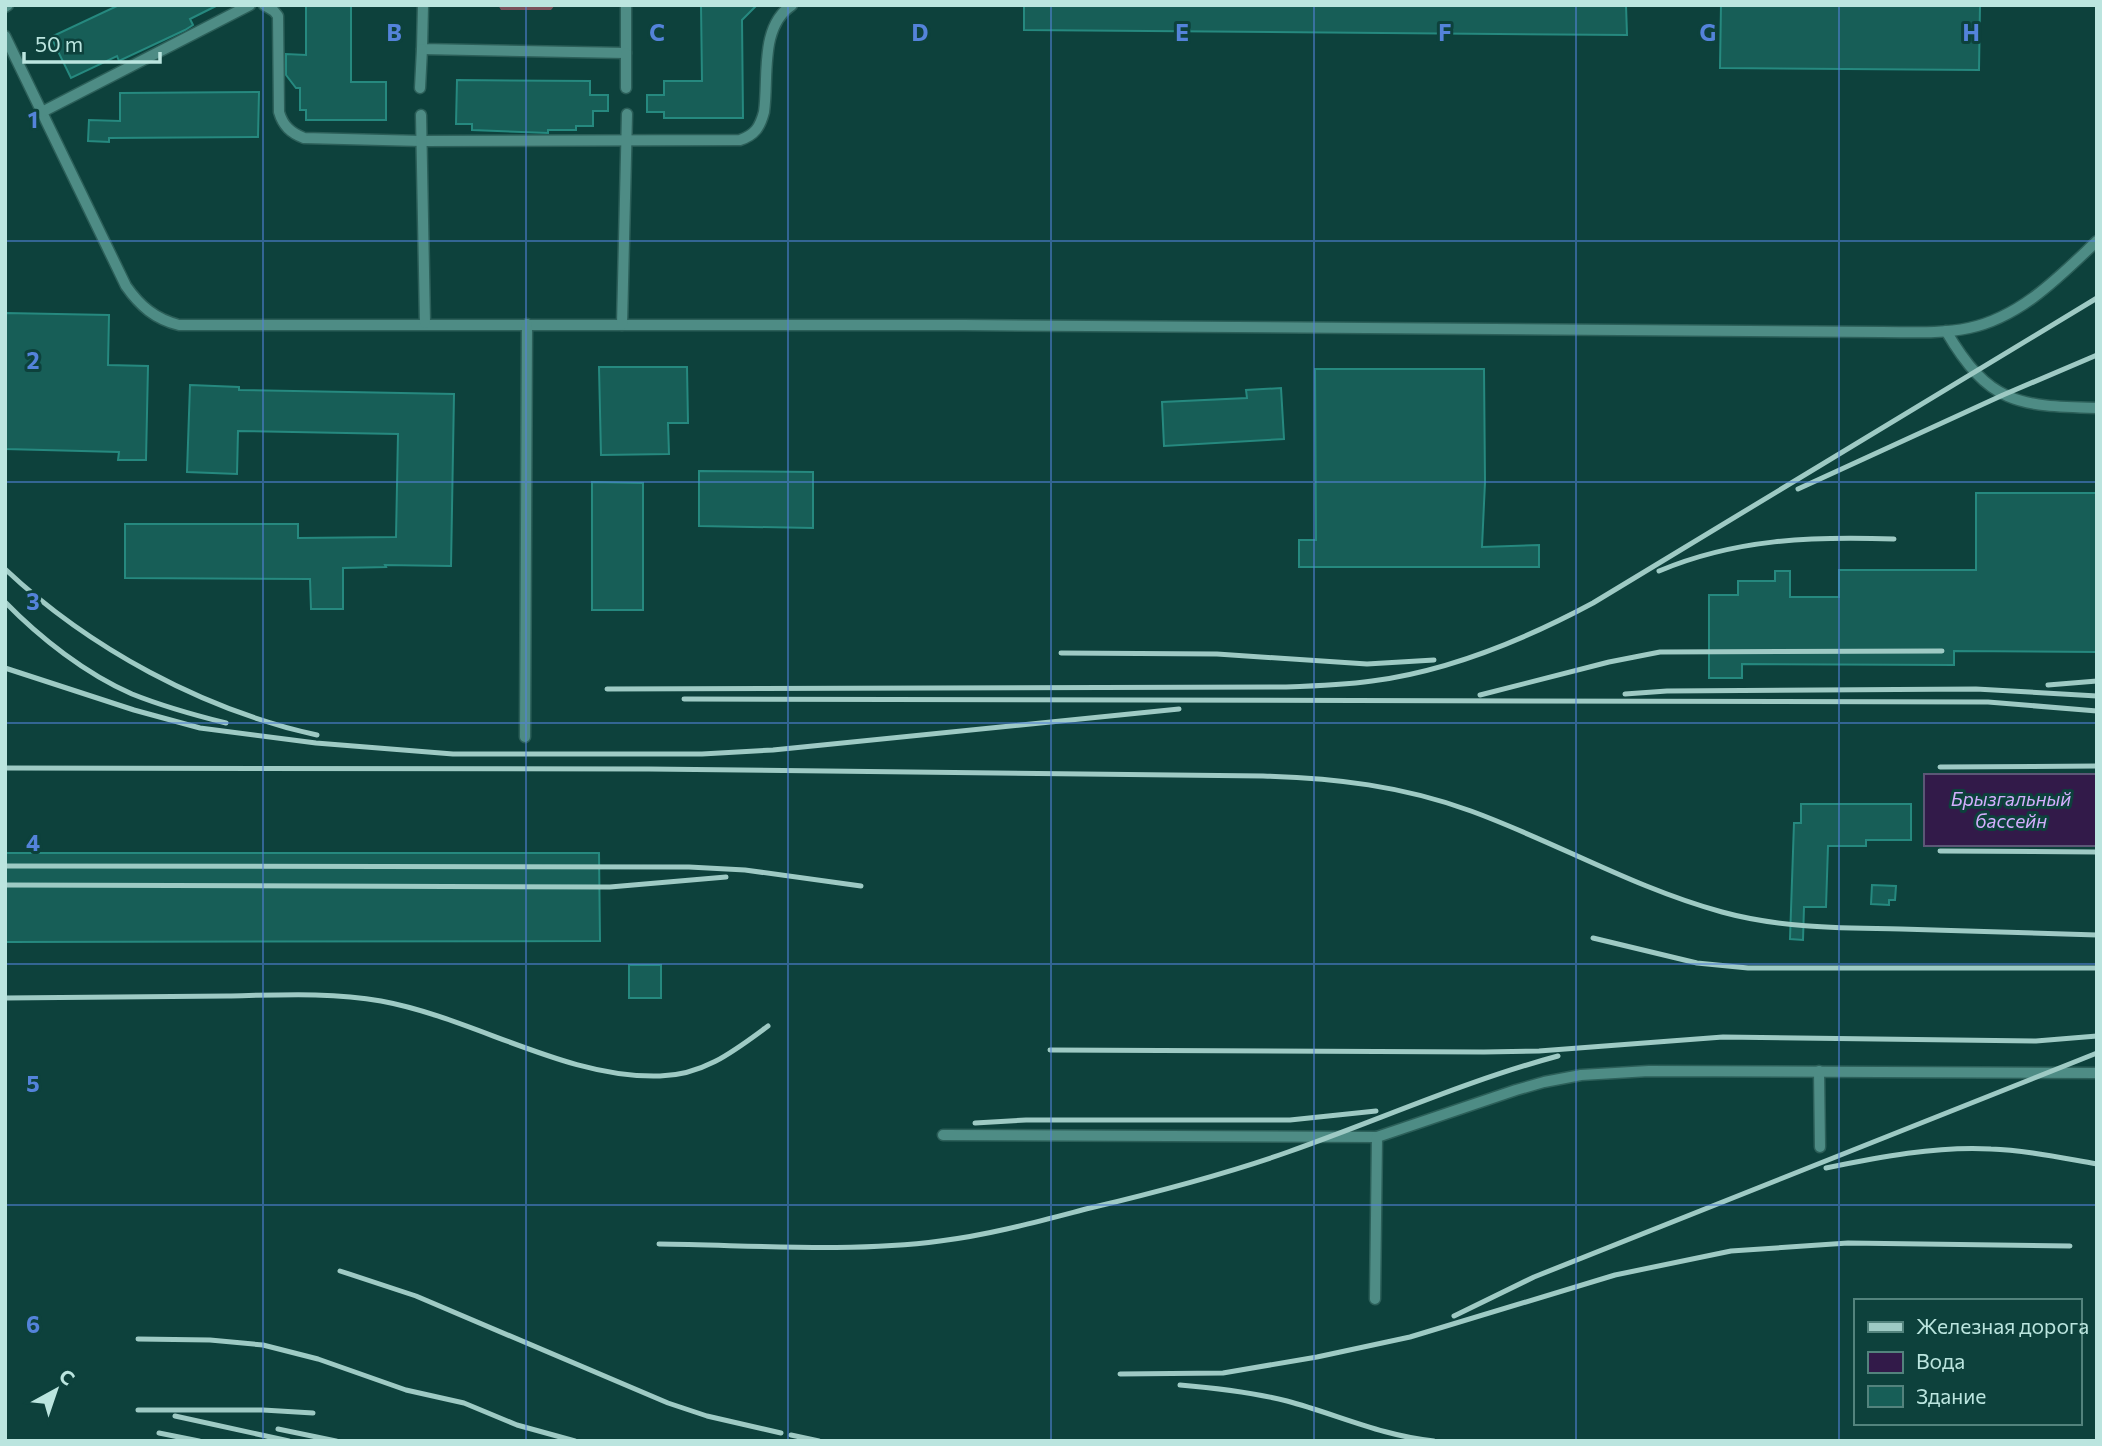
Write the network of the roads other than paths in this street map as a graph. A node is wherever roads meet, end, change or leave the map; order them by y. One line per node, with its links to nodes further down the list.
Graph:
1 (250, 5): 11 (lane)
2 (264, 5): 15 (lane)
3 (423, 5): 7 (lane)
4 (626, 5): 8 (lane)
5 (792, 5): 14 (lane)
6 (5, 36): 11 (lane)
7 (422, 49): 8 (lane); 9 (lane)
8 (626, 54): 10 (lane)
9 (420, 88)
10 (626, 88)
11 (42, 112): 17 (lane)
12 (627, 114): 14 (lane)
13 (421, 115): 15 (lane)
14 (626, 139): 15 (lane); 19 (lane)
15 (422, 141): 17 (lane)
16 (2097, 241): 20 (lane)
17 (425, 323): 18 (lane)
18 (527, 324): 19 (lane); 22 (lane)
19 (622, 325): 20 (lane)
20 (1946, 331): 21 (lane)
21 (2097, 408)
22 (525, 737)
23 (1819, 1071): 24 (lane); 26 (lane); 27 (lane)
24 (2097, 1073)
25 (943, 1135): 26 (lane)
26 (1377, 1137): 28 (lane)
27 (1820, 1147)
28 (1375, 1299)

